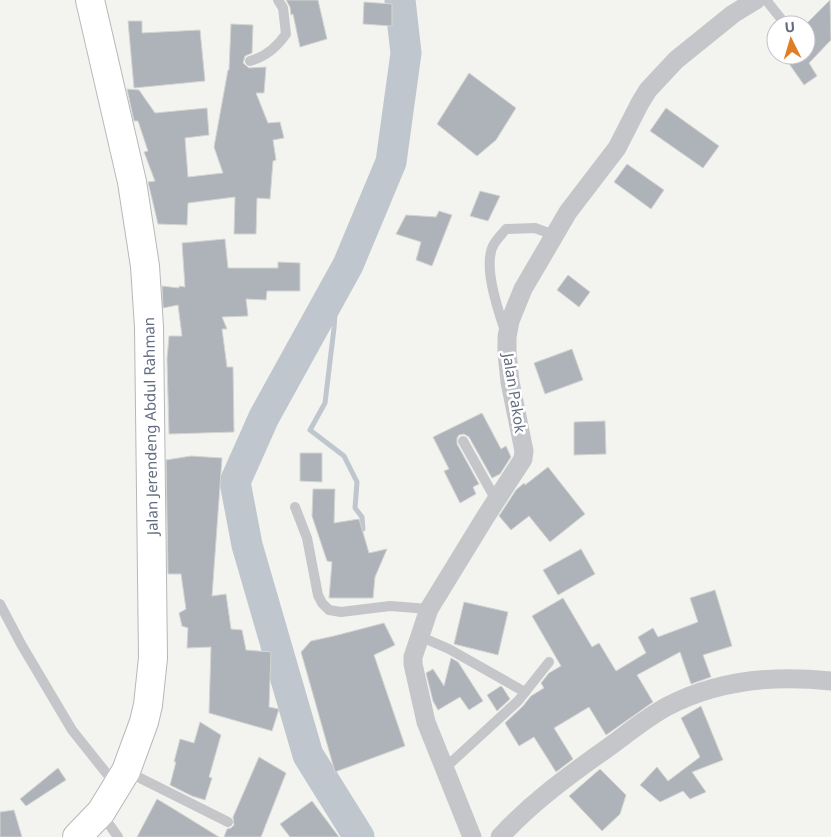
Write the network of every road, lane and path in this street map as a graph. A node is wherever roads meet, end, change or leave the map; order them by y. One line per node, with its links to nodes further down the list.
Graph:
1 (90, 0): 19 (highway, Jalan Jerendeng Abdul Rahman)
2 (278, 0): 6 (lane)
3 (756, 0): 7 (street, Jalan Pakok)
4 (766, 0): 5 (lane)
5 (778, 15)
6 (250, 61)
7 (554, 235): 8 (street, Jalan Pakok); 8 (lane)
8 (507, 337): 10 (street, Jalan Pakok)
9 (463, 441): 10 (lane)
10 (496, 500): 12 (street, Jalan Pakok)
11 (295, 507): 12 (lane)
12 (433, 602): 14 (street, Jalan Pakok)
13 (0, 604): 19 (lane)
14 (419, 636): 17 (lane); 18 (street, Jalan Pakok)
15 (549, 662): 17 (lane)
16 (831, 681): 25 (street)
17 (526, 692): 18 (lane)
18 (445, 768): 24 (street, Jalan Pakok)
19 (122, 779): 20 (highway, Jalan Jerendeng Abdul Rahman); 21 (lane)
20 (101, 812): 22 (highway, Jalan Jerendeng Abdul Rahman); 23 (lane)
21 (228, 822)
22 (77, 837)
23 (118, 837)
24 (472, 837)
25 (500, 837)

